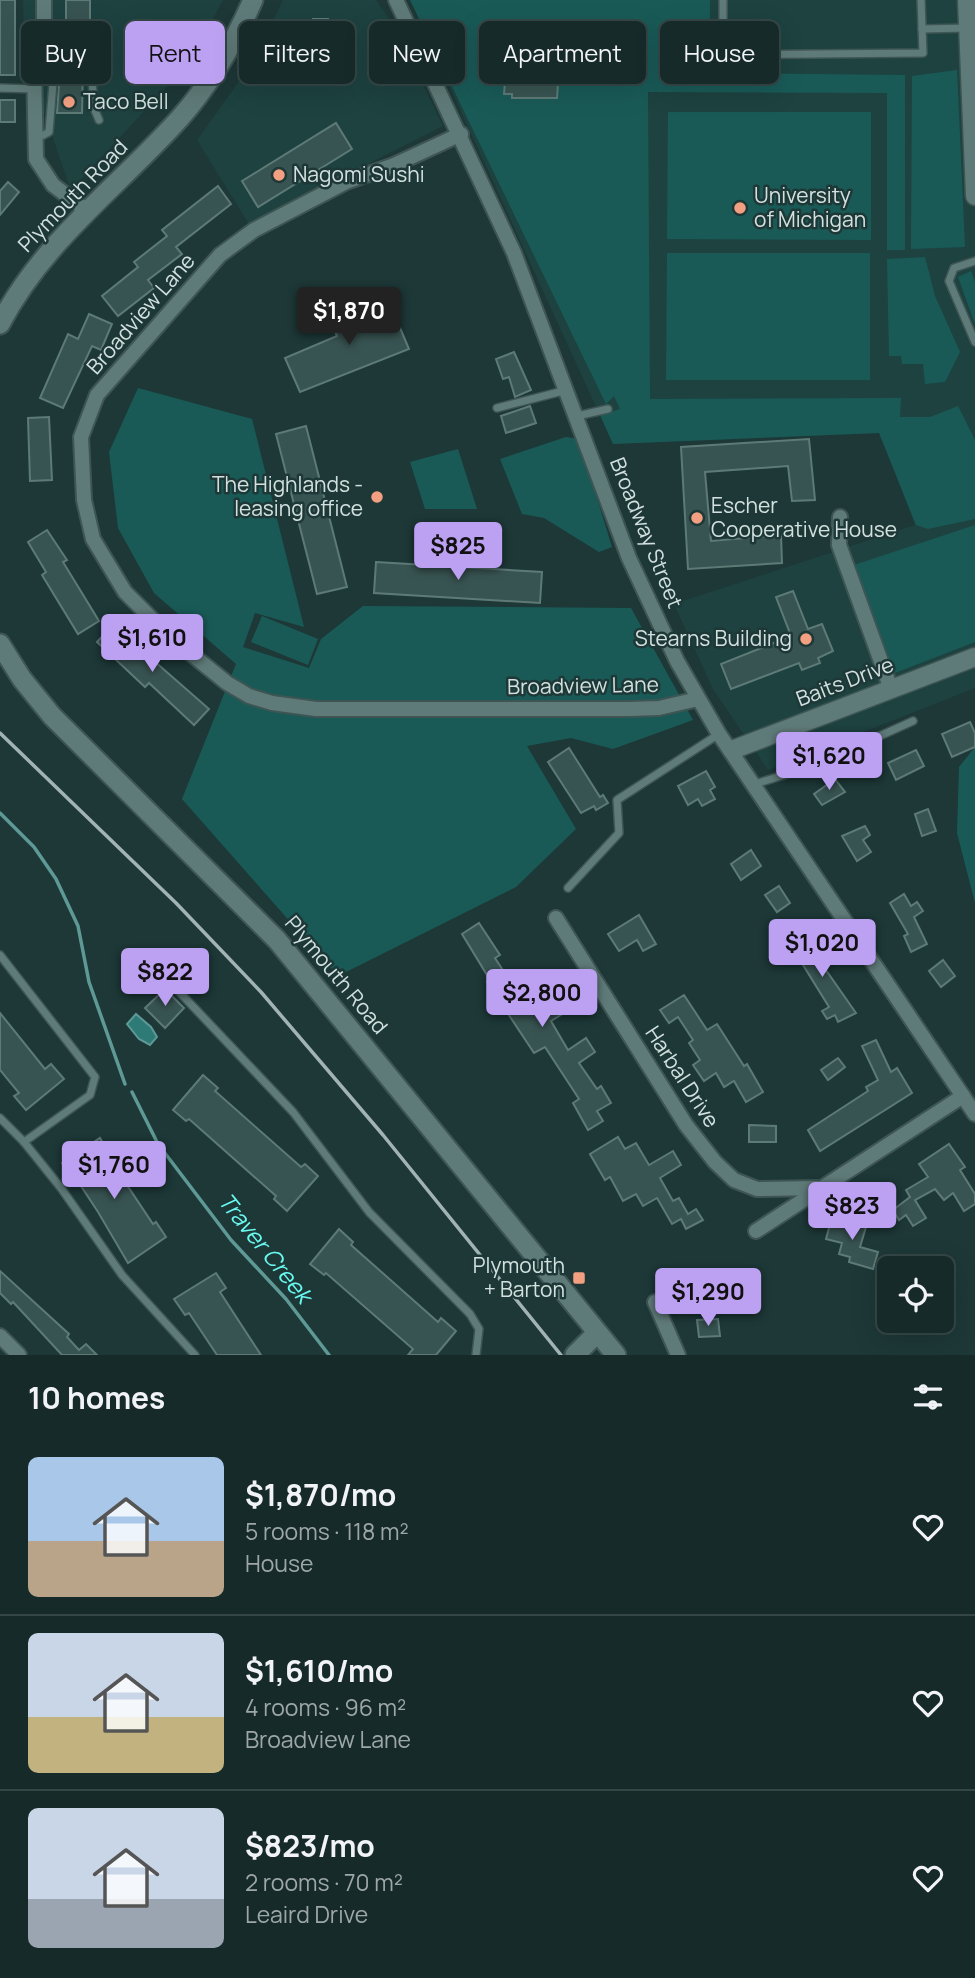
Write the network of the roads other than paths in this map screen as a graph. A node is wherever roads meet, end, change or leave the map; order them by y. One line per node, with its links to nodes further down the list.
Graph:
1 (44, 0): 10 (street)
2 (253, 0): 16 (main road, Plymouth Road)
3 (396, 0): 13 (street, Broadway Street)
4 (723, 0): 8 (lane)
5 (921, 0): 8 (lane)
6 (967, 0): 7 (street)
7 (972, 28): 8 (lane); 12 (street)
8 (922, 29)
9 (0, 88): 10 (lane)
10 (34, 89): 14 (street)
11 (99, 120): 14 (lane)
12 (974, 133): 15 (street)
13 (461, 134): 20 (street, Broadway Street); 28 (street, Broadview Lane)
14 (33, 140): 16 (street)
15 (975, 196)
16 (87, 211): 18 (main road, Plymouth Road)
17 (975, 261): 19 (lane)
18 (0, 324)
19 (975, 342)
20 (567, 390): 21 (lane); 23 (street, Broadway Street)
21 (497, 408)
22 (608, 409): 23 (lane)
23 (578, 416): 28 (street, Broadway Street)
24 (840, 517): 27 (street)
25 (0, 644): 44 (main road, Plymouth Road)
26 (975, 657): 27 (street, Baits Drive)
27 (891, 689): 31 (street, Baits Drive)
28 (698, 699): 30 (street, Broadway Street)
29 (913, 722): 32 (lane)
30 (719, 734): 31 (street, Broadway Street); 33 (lane)
31 (732, 750): 32 (street, Broadway Street)
32 (755, 783): 37 (street, Broadway Street)
33 (568, 888)
34 (556, 918): 41 (street, Harbal Drive)
35 (0, 955): 40 (lane)
36 (168, 980): 48 (lane)
37 (962, 1096): 38 (street, Broadway Street); 41 (street)
38 (975, 1114)
39 (0, 1118): 40 (lane)
40 (24, 1142): 47 (lane)
41 (818, 1188): 42 (street)
42 (756, 1231)
43 (655, 1302): 51 (street)
44 (597, 1333): 49 (main road); 50 (main road, Plymouth Road)
45 (0, 1336): 46 (street)
46 (19, 1355)
47 (195, 1355)
48 (476, 1355)
49 (575, 1355)
50 (616, 1355)
51 (678, 1355)

